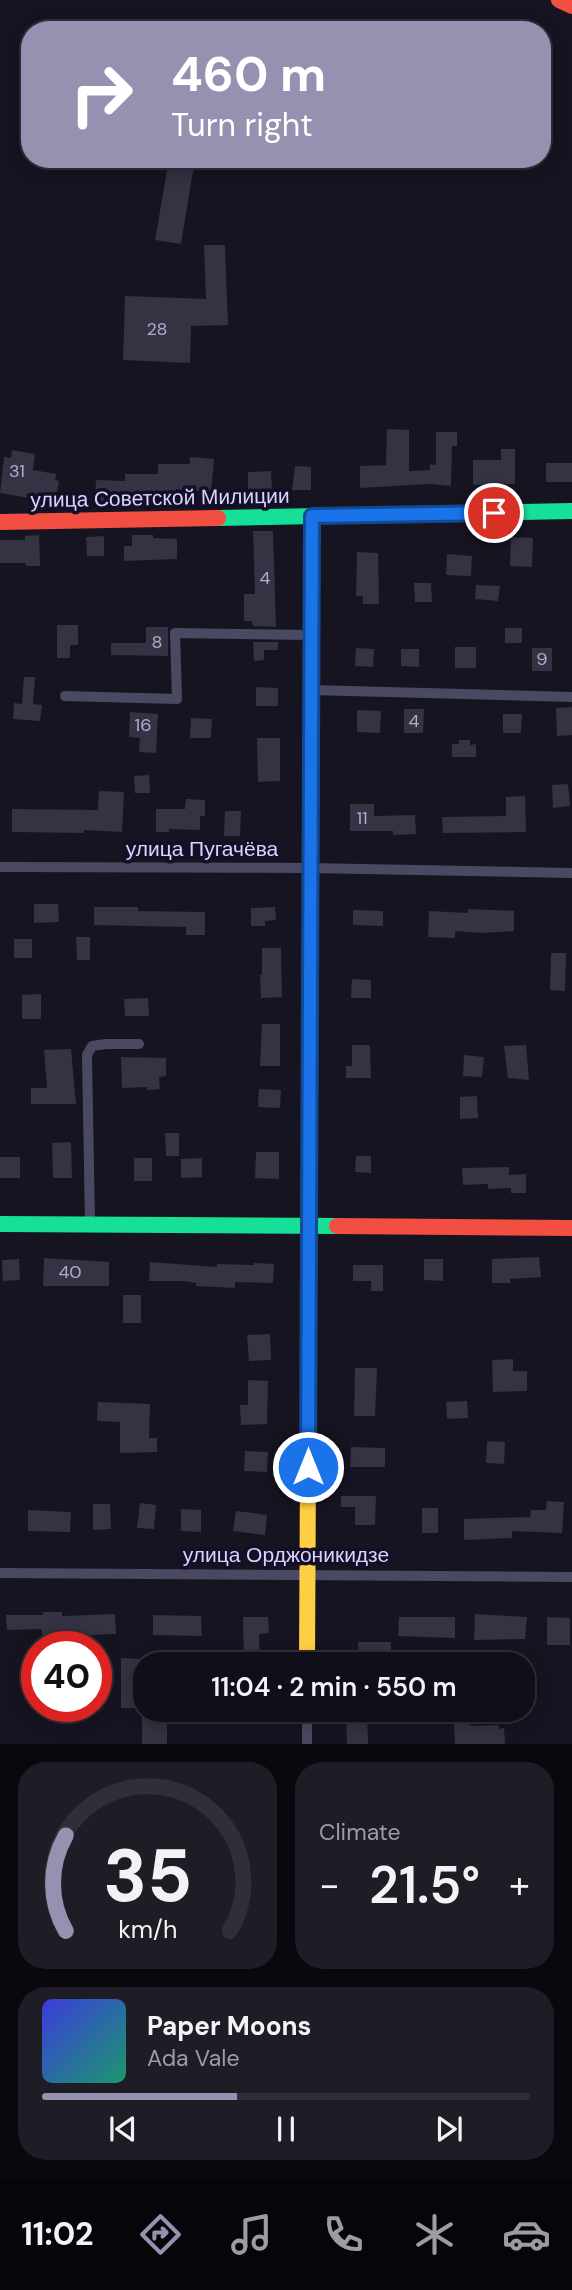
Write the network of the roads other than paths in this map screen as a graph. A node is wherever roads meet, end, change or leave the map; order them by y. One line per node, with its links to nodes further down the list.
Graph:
1 (559, 0): 2 (street)
2 (572, 6)
3 (572, 512): 4 (street, улица Советской Милиции)
4 (312, 516): 5 (street, улица Советской Милиции); 6 (street)
5 (0, 522)
6 (311, 635): 7 (street); 8 (street)
7 (311, 690): 9 (street); 11 (street)
8 (65, 696)
9 (572, 698)
10 (0, 867): 11 (street, улица Пугачёва)
11 (309, 869): 12 (street, улица Пугачёва); 16 (street)
12 (572, 873)
13 (139, 1044): 15 (street)
14 (0, 1224): 15 (street)
15 (90, 1224): 16 (street)
16 (309, 1226): 17 (street); 19 (street)
17 (572, 1228)
18 (0, 1573): 19 (street, улица Орджоникидзе)
19 (307, 1574): 20 (street, улица Орджоникидзе); 21 (street)
20 (572, 1577)
21 (307, 1652)
22 (307, 1722): 23 (street)
23 (307, 1744)

